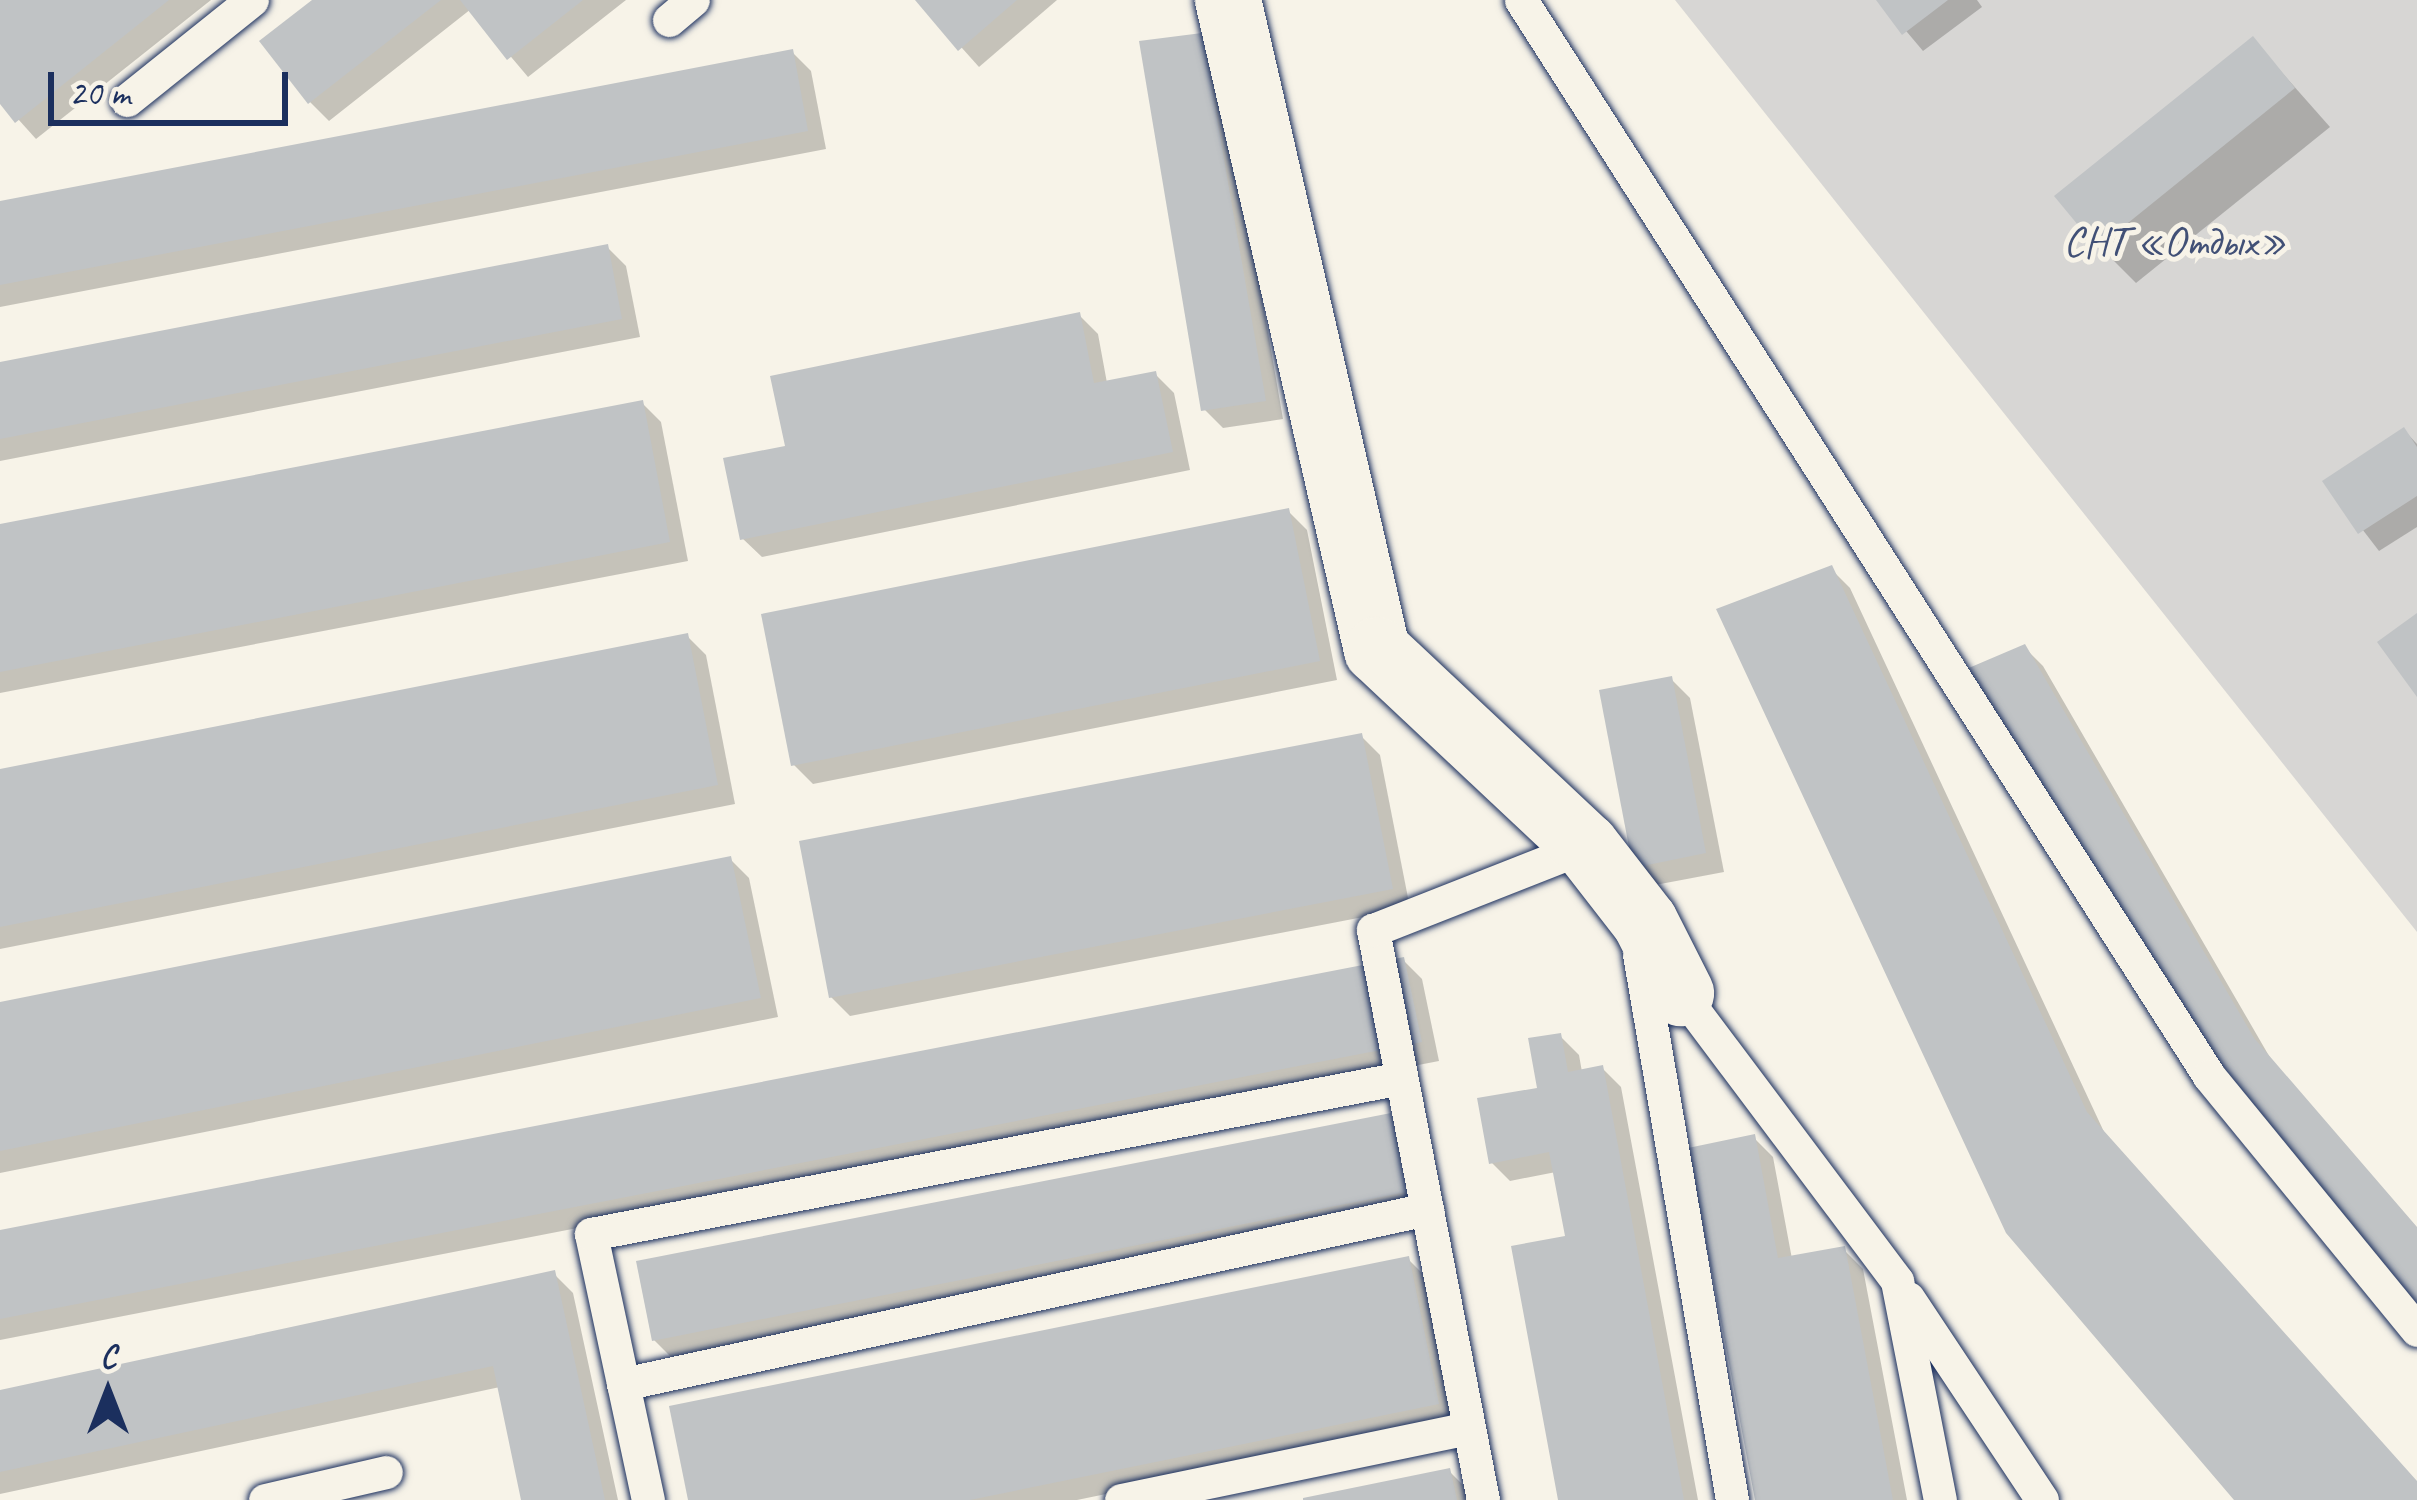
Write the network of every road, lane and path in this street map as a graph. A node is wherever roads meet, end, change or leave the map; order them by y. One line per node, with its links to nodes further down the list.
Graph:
1 (252, 0): 4 (lane)
2 (1228, 0): 5 (street)
3 (1521, 0): 11 (lane)
4 (127, 100)
5 (1586, 846): 6 (street); 8 (lane)
6 (1631, 905): 7 (street); 19 (lane)
7 (1682, 993): 10 (lane)
8 (1401, 1078): 9 (lane); 12 (lane)
9 (1427, 1209): 12 (lane); 13 (lane)
10 (1897, 1281): 20 (lane); 21 (lane)
11 (2417, 1330)
12 (623, 1384): 16 (lane)
13 (1469, 1428): 17 (lane); 18 (lane)
14 (386, 1472): 15 (lane)
15 (265, 1500)
16 (647, 1500)
17 (1121, 1500)
18 (1483, 1500)
19 (1732, 1500)
20 (1940, 1500)
21 (2042, 1500)

